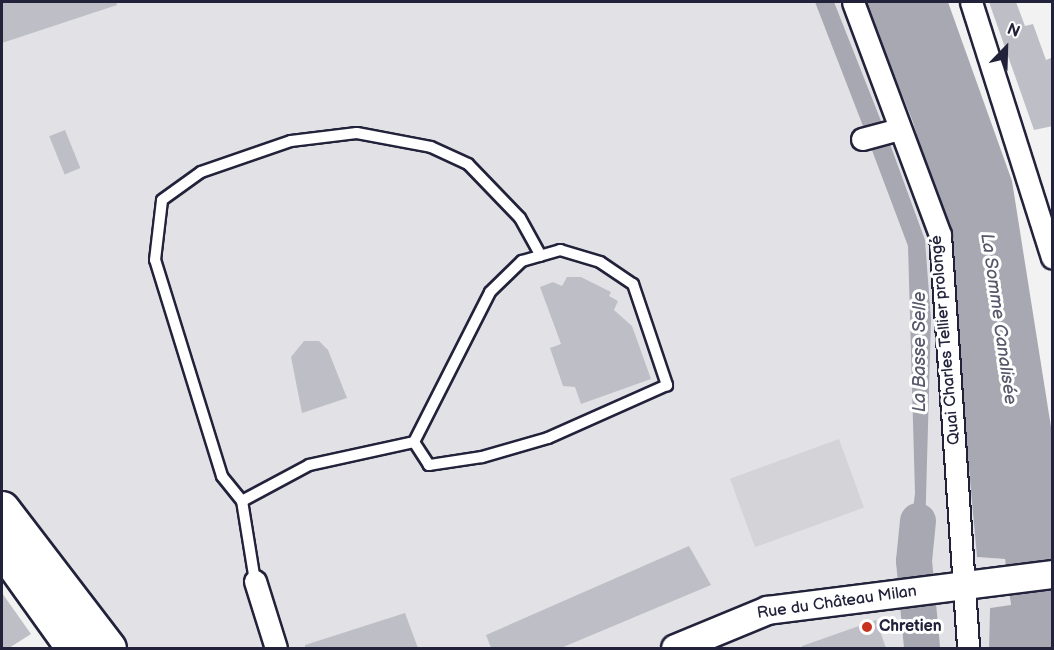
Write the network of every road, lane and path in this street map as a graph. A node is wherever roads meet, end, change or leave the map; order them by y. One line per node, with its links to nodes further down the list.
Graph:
1 (853, 2): 3 (street, Quai Charles Tellier prolongé)
2 (971, 2): 6 (street)
3 (899, 129): 4 (street); 13 (street, Quai Charles Tellier prolongé)
4 (862, 139)
5 (541, 256): 7 (lane); 7 (lane); 8 (lane)
6 (1053, 257)
7 (414, 442): 8 (lane)
8 (242, 501): 12 (lane)
9 (2, 508): 15 (main road)
10 (2, 549): 14 (main road)
11 (1053, 574): 13 (street, Rue du Château Milan)
12 (255, 581): 16 (street)
13 (964, 585): 17 (street, Rue du Château Milan); 18 (street, Quai Charles Tellier prolongé)
14 (73, 648)
15 (109, 648)
16 (276, 648)
17 (675, 648)
18 (968, 648)

